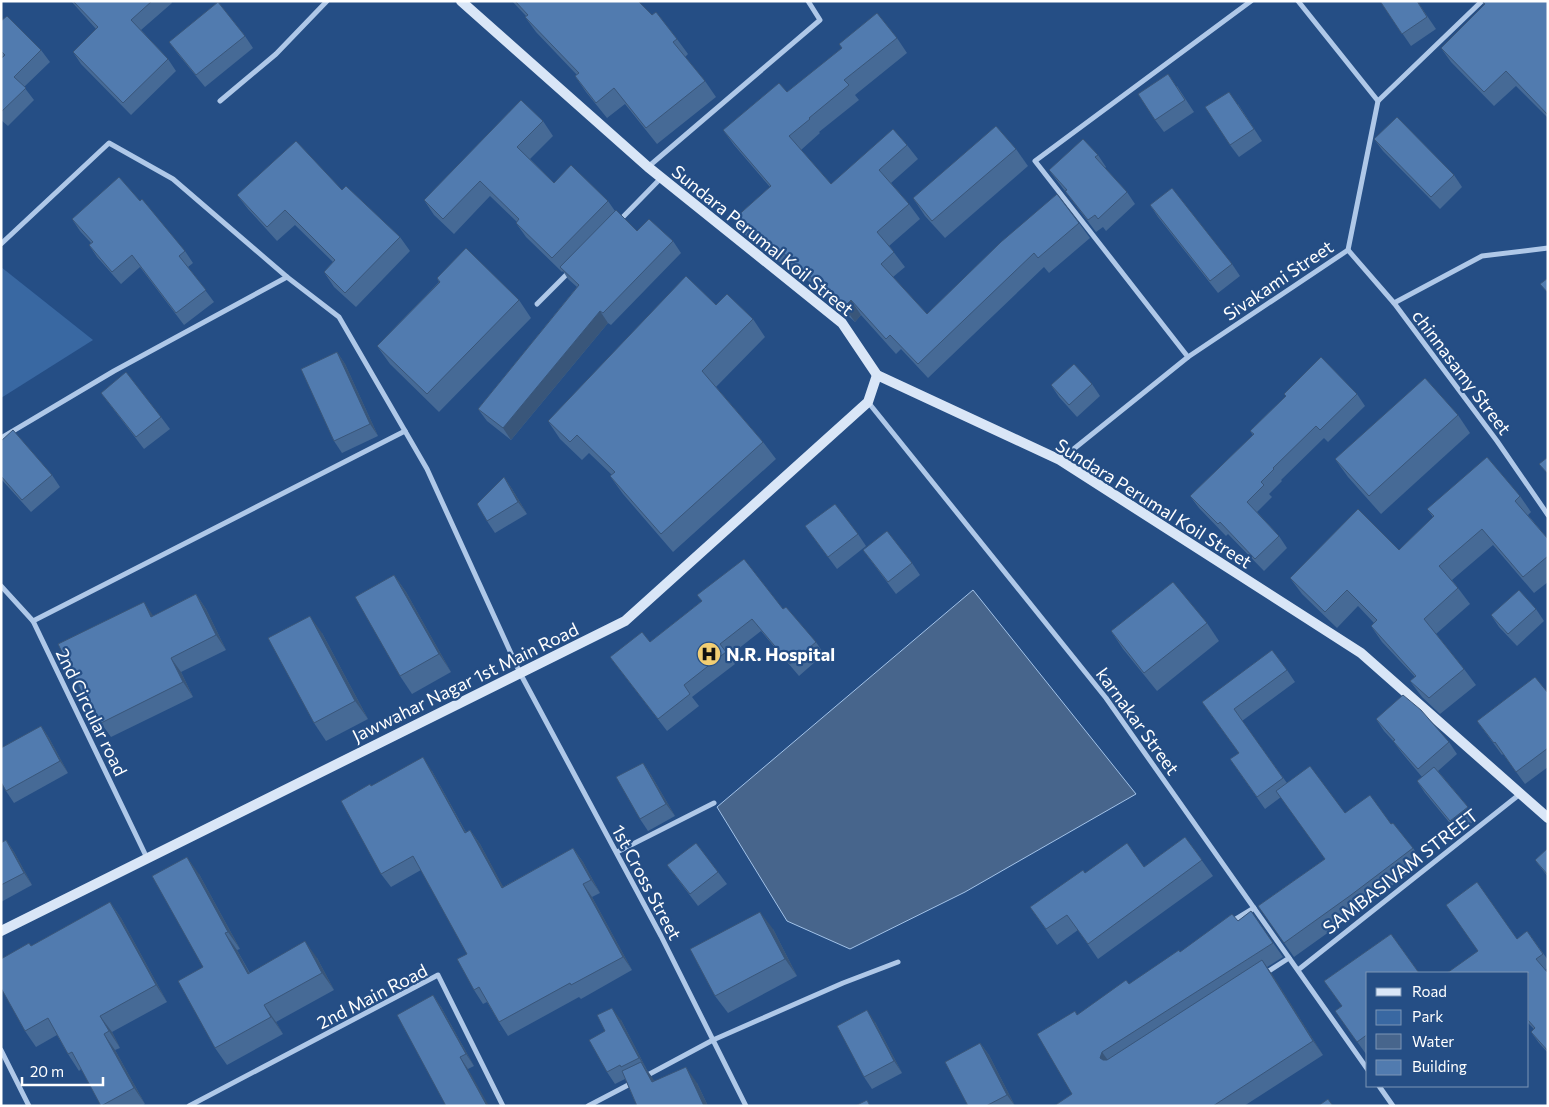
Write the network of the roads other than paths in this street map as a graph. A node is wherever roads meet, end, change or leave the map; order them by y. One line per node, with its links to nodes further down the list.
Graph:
1 (327, 1): 7 (street)
2 (461, 1): 9 (street, Sundara Perumal Koil Street)
3 (808, 1): 9 (street)
4 (1251, 1): 19 (street)
5 (1298, 1): 8 (street)
6 (1482, 1): 8 (street)
7 (220, 101)
8 (1378, 101): 14 (street, Sivakami Street)
9 (648, 167): 10 (street, Sundara Perumal Koil Street)
10 (662, 178): 11 (street); 20 (street, Sundara Perumal Koil Street)
11 (613, 227)
12 (1, 244): 16 (street, 1st Cross Street)
13 (1548, 248): 17 (street)
14 (1348, 250): 17 (street, chinnasamy Street); 19 (street, Sivakami Street)
15 (572, 269): 18 (street)
16 (287, 277): 22 (street, 1st Cross Street); 23 (street)
17 (1394, 303): 25 (street, chinnasamy Street)
18 (537, 304)
19 (1188, 357): 24 (street, Sivakami Street)
20 (878, 375): 21 (street, Jawwahar Nagar 1st Main Road); 24 (street, Sundara Perumal Koil Street)
21 (868, 402): 28 (street, Jawwahar Nagar 1st Main Road); 34 (street, karnakar Street)
22 (405, 431): 27 (street); 28 (street, 1st Cross Street)
23 (1, 438)
24 (1060, 460): 29 (street, Sundara Perumal Koil Street)
25 (1548, 515)
26 (1, 586): 27 (street, 2nd Circular road)
27 (34, 621): 33 (street, 2nd Circular road)
28 (520, 673): 32 (street, 1st Cross Street); 33 (street, Jawwahar Nagar 1st Main Road)
29 (1520, 794): 31 (street, Sundara Perumal Koil Street); 39 (street, SAMBASIVAM STREET)
30 (714, 803): 32 (street)
31 (1548, 818)
32 (616, 852): 41 (street, 1st Cross Street)
33 (147, 858): 36 (street, Jawwahar Nagar 1st Main Road)
34 (1254, 908): 35 (street); 37 (street, karnakar Street)
35 (1224, 926)
36 (1, 931)
37 (1289, 958): 39 (street, karnakar Street); 40 (street)
38 (898, 962): 41 (street)
39 (1298, 970): 43 (street, karnakar Street)
40 (1259, 978)
41 (713, 1040): 48 (street); 49 (street, 1st Cross Street)
42 (1, 1050): 45 (street)
43 (1366, 1067)
44 (1380, 1087): 50 (street)
45 (29, 1106)
46 (189, 1106): 47 (street, 2nd Main Road)
47 (504, 1106)
48 (588, 1106)
49 (746, 1106)
50 (1393, 1106)

